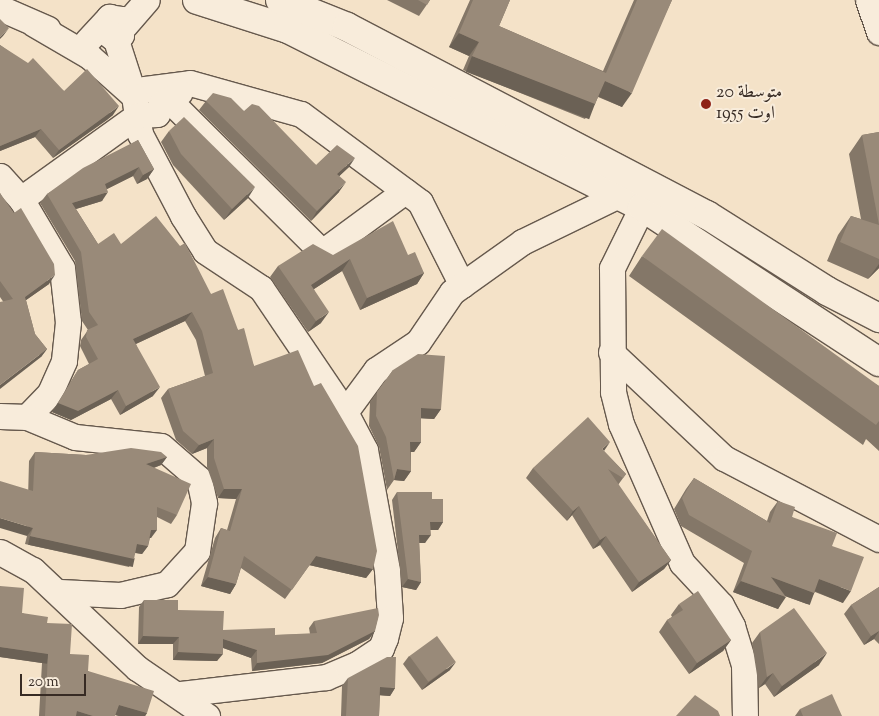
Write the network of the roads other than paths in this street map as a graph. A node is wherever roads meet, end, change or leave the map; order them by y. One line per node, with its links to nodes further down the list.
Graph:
1 (147, 0): 8 (street)
2 (197, 0): 6 (main road)
3 (868, 0): 9 (street)
4 (0, 8): 7 (street)
5 (291, 9): 6 (main road); 14 (main road); 16 (main road)
6 (266, 10)
7 (34, 24): 8 (street); 10 (street)
8 (109, 26): 10 (street)
9 (879, 32)
10 (151, 101): 12 (street); 12 (street); 13 (street); 19 (street)
11 (0, 176): 13 (street)
12 (405, 191): 15 (street)
13 (21, 200): 20 (street)
14 (630, 201): 15 (street); 17 (street); 18 (main road)
15 (462, 285): 19 (street)
16 (879, 318)
17 (611, 352): 21 (street); 26 (street)
18 (879, 362)
19 (345, 412): 24 (street)
20 (8, 420): 23 (street)
21 (879, 539)
22 (0, 552): 23 (street)
23 (60, 592): 24 (street)
24 (178, 694): 25 (street)
25 (207, 716)
26 (745, 716)

